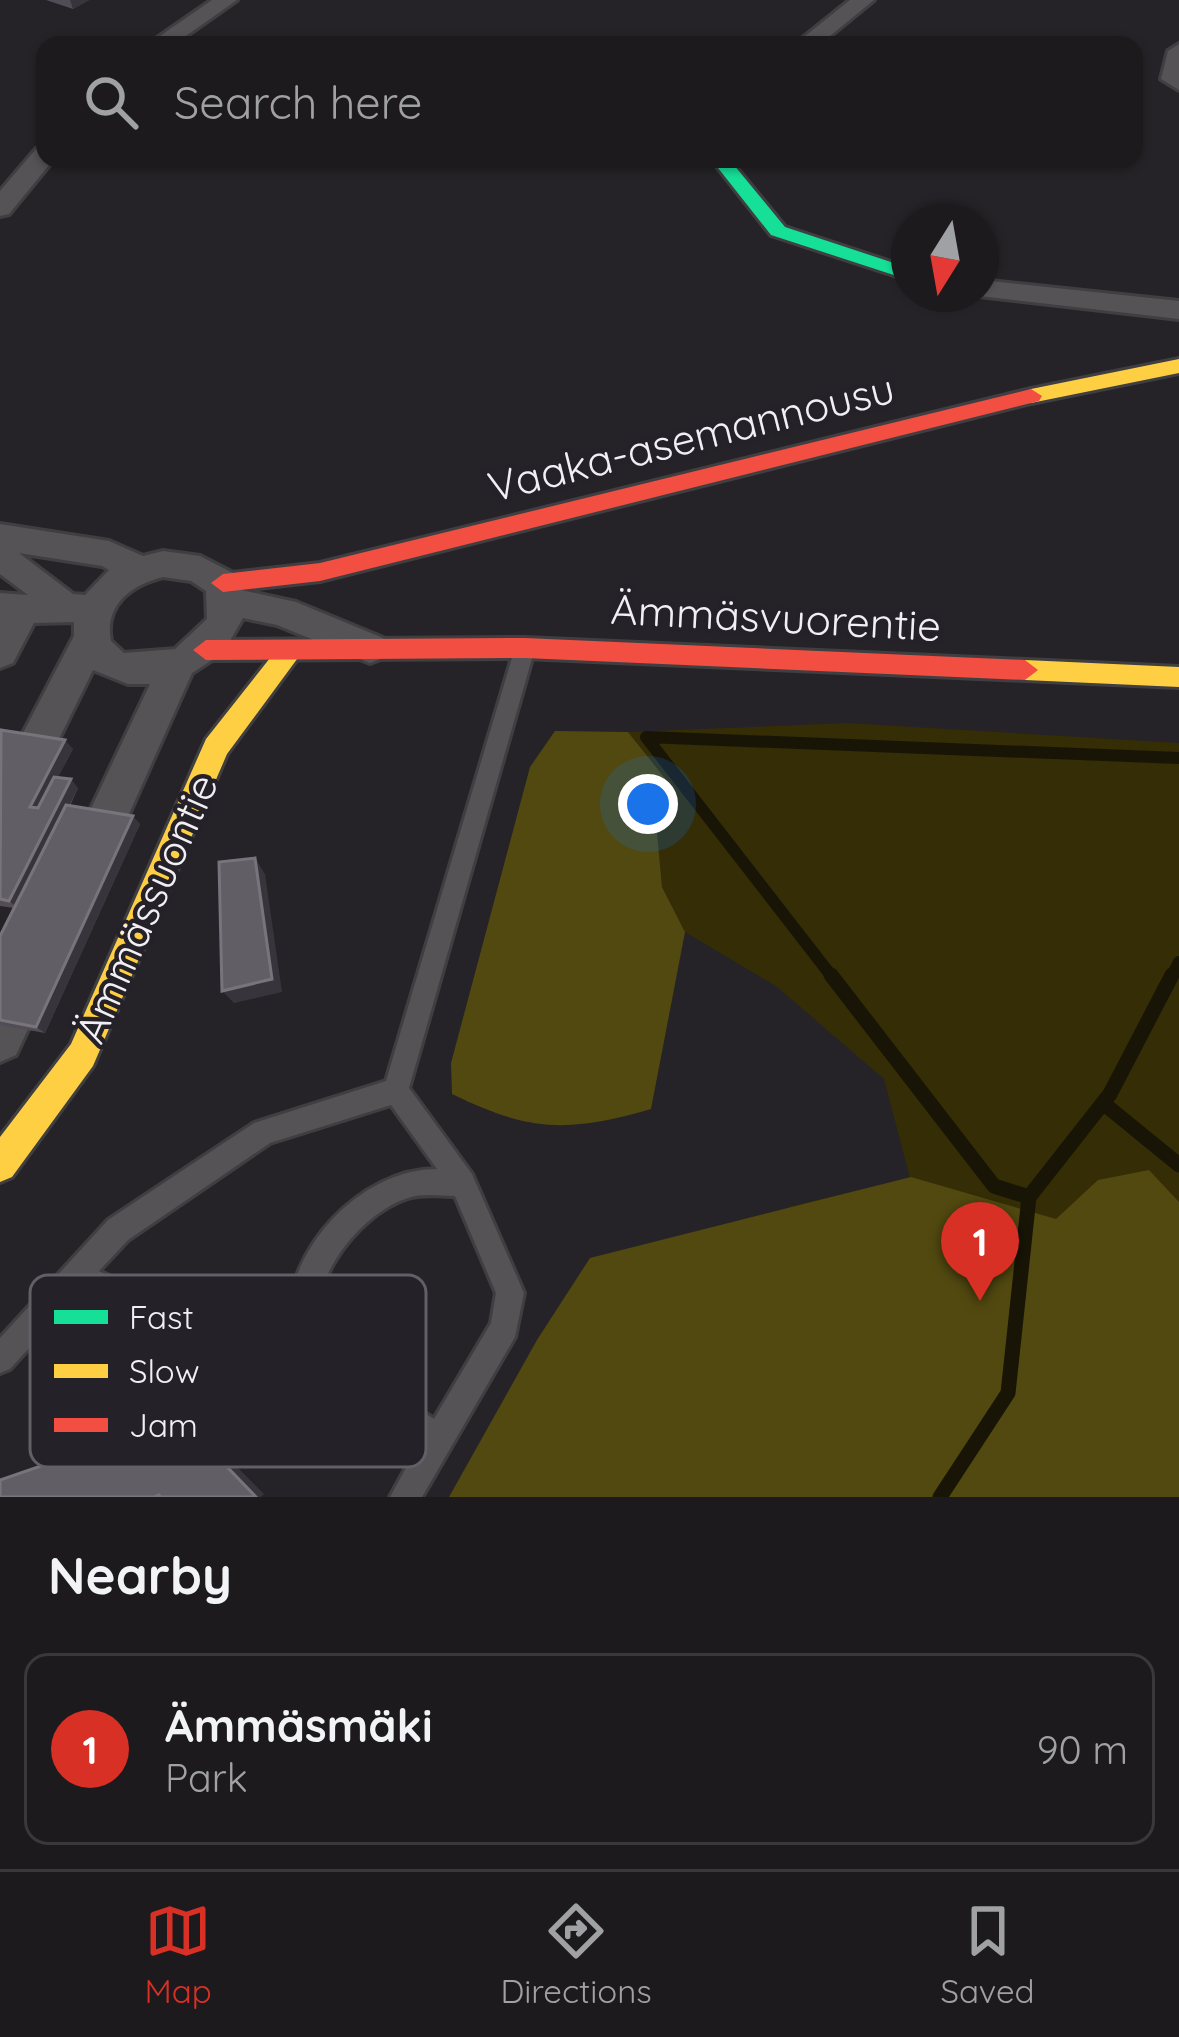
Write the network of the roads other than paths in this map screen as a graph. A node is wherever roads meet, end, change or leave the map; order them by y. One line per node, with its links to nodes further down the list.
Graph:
1 (226, 0): 3 (street)
2 (863, 0): 4 (street)
3 (172, 36)
4 (817, 36)
5 (1179, 51): 6 (street)
6 (1179, 83)
7 (36, 165): 9 (street)
8 (727, 168): 10 (street)
9 (0, 208)
10 (891, 268)
11 (999, 292): 12 (street)
12 (1179, 310)
13 (1179, 366): 17 (street, Vaaka-asemannousu)
14 (0, 537): 16 (street)
15 (0, 558): 19 (street)
16 (139, 570): 17 (street); 19 (street)
17 (227, 592): 20 (street); 24 (street)
18 (11, 609): 19 (street); 23 (street)
19 (81, 618): 24 (street); 26 (street)
20 (370, 647): 21 (street, Ämmäsvuorentie); 22 (street, Ämmäsvuorentie)
21 (525, 648): 25 (street, Ämmäsvuorentie); 30 (lane)
22 (290, 651): 24 (street, Ämmäsvuorentie); 31 (street, Ämmässuontie)
23 (0, 653)
24 (191, 658): 27 (street, Ämmässuontie)
25 (1179, 677)
26 (0, 817)
27 (67, 902)
28 (47, 944): 29 (street, Ämmässuontie)
29 (0, 1040)
30 (397, 1091): 32 (lane); 33 (lane)
31 (0, 1165)
32 (464, 1183): 34 (lane); 38 (lane)
33 (77, 1274)
34 (314, 1275)
35 (30, 1326): 36 (lane)
36 (0, 1359)
37 (426, 1433): 38 (lane)
38 (439, 1441): 39 (lane)
39 (426, 1463)
40 (424, 1467): 41 (lane)
41 (406, 1497)

